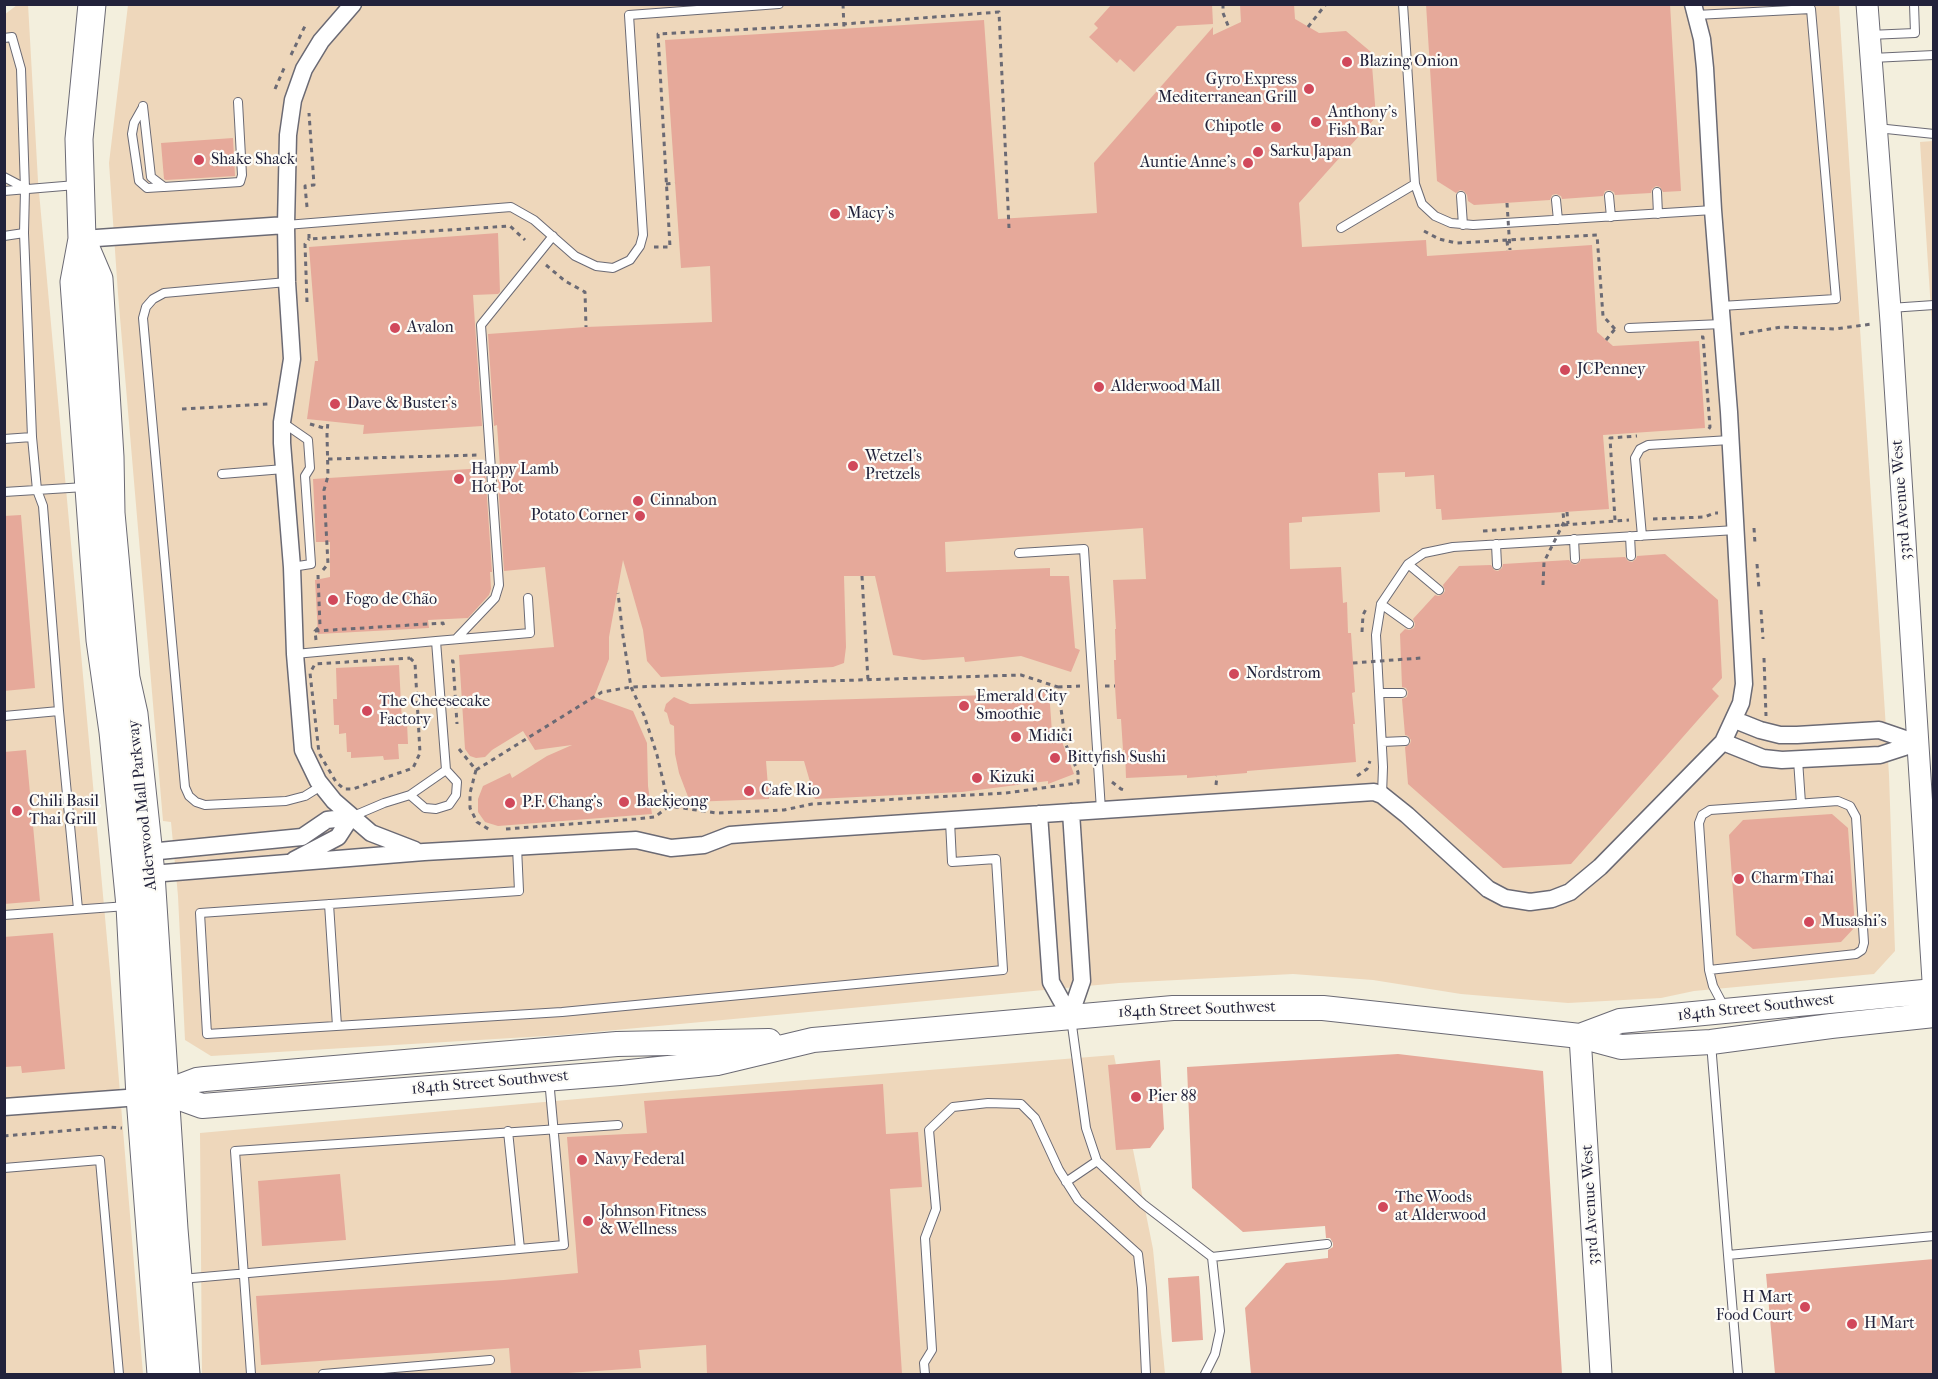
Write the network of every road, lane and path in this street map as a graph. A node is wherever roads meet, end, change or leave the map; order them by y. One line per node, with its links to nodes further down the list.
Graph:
1 (92, 4): 27 (main road, Alderwood Mall Parkway)
2 (353, 4): 41 (street)
3 (779, 4): 53 (lane)
4 (843, 4): 11 (path)
5 (1223, 4): 13 (path)
6 (1326, 4): 12 (path)
7 (1403, 4): 26 (lane)
8 (1867, 4): 15 (street, 33rd Avenue West)
9 (1914, 4): 15 (lane)
10 (1695, 10): 37 (street); 57 (lane)
11 (844, 24): 14 (path); 25 (path); 43 (path)
12 (1308, 27)
13 (1228, 28)
14 (844, 29)
15 (1869, 35): 18 (street, 33rd Avenue West)
16 (4, 38): 29 (lane)
17 (1934, 55): 18 (lane)
18 (1871, 58): 21 (street, 33rd Avenue West)
19 (238, 102): 28 (lane)
20 (309, 109): 36 (path)
21 (1875, 128): 22 (lane); 58 (street, 33rd Avenue West)
22 (1934, 134)
23 (4, 177): 29 (lane)
24 (675, 183): 25 (path)
25 (666, 184): 53 (path)
26 (1415, 184): 42 (lane); 44 (lane)
27 (80, 185): 29 (lane); 50 (main road, Alderwood Mall Parkway)
28 (164, 187): 28 (lane)
29 (25, 189): 30 (lane); 47 (lane)
30 (4, 191)
31 (1657, 192): 38 (lane)
32 (1461, 196): 42 (lane)
33 (1610, 196): 39 (lane)
34 (1556, 200): 40 (lane)
35 (1507, 203): 52 (path, bridge)
36 (307, 207)
37 (1713, 210): 38 (lane); 57 (street)
38 (1658, 214): 39 (lane)
39 (1611, 217): 40 (lane)
40 (1558, 220): 42 (lane)
41 (286, 225): 49 (lane); 50 (street); 55 (street)
42 (1463, 225)
43 (1009, 228)
44 (1341, 228)
45 (1424, 231): 52 (path)
46 (309, 232): 51 (path)
47 (24, 233): 48 (lane); 69 (lane)
48 (4, 236)
49 (553, 236): 53 (lane); 72 (lane)
50 (82, 239): 77 (main road, Alderwood Mall Parkway)
51 (525, 240)
52 (1507, 241): 63 (path)
53 (640, 246)
54 (546, 265): 61 (path)
55 (287, 282): 66 (street); 147 (lane)
56 (1934, 305): 58 (lane)
57 (1721, 306): 59 (street)
58 (1890, 308): 138 (street, 33rd Avenue West)
59 (1722, 324): 62 (lane); 71 (street)
60 (1872, 324): 64 (path)
61 (586, 327)
62 (1629, 328)
63 (1615, 329)
64 (1738, 334)
65 (182, 409): 66 (path)
66 (284, 414): 68 (path); 74 (street); 76 (lane)
67 (328, 421): 68 (path)
68 (327, 429): 73 (path)
69 (32, 437): 70 (lane); 78 (lane)
70 (4, 439)
71 (1730, 441): 84 (street); 87 (lane)
72 (490, 454): 73 (path); 110 (lane)
73 (327, 459): 107 (path)
74 (285, 473): 75 (lane); 76 (lane); 96 (street)
75 (222, 474)
76 (305, 476): 96 (lane)
77 (100, 487): 78 (lane); 161 (main road, Alderwood Mall Parkway); 164 (main road, Alderwood Mall Parkway)
78 (37, 490): 79 (lane); 129 (lane)
79 (4, 492)
80 (1720, 513): 81 (path)
81 (1653, 519)
82 (1633, 520): 83 (path)
83 (1568, 524): 85 (path); 98 (path, bridge)
84 (1736, 530): 87 (lane); 132 (street)
85 (1480, 531)
86 (1630, 536): 87 (lane); 88 (lane); 91 (lane)
87 (1642, 536)
88 (1574, 539): 89 (lane); 92 (lane)
89 (1496, 544): 93 (lane); 95 (lane)
90 (1019, 553): 146 (lane)
91 (1631, 556)
92 (1575, 559)
93 (1408, 564): 99 (lane); 103 (lane)
94 (1757, 564): 100 (path)
95 (1497, 565)
96 (292, 567): 115 (street)
97 (862, 576): 125 (path)
98 (1544, 585)
99 (1439, 590)
100 (1759, 590)
101 (618, 593): 126 (path)
102 (528, 598): 110 (lane)
103 (1381, 604): 106 (lane); 127 (lane)
104 (1368, 605): 109 (path)
105 (1761, 610): 111 (path)
106 (1409, 624)
107 (315, 631): 108 (path); 112 (path)
108 (446, 632)
109 (1362, 632)
110 (456, 639): 113 (lane)
111 (1763, 639)
112 (316, 640)
113 (436, 640): 115 (lane); 141 (lane)
114 (452, 651): 119 (path)
115 (295, 654): 147 (street)
116 (1364, 655): 124 (path)
117 (1421, 658): 123 (path, bridge)
118 (1764, 658): 131 (path)
119 (453, 661): 120 (path); 133 (path)
120 (446, 662)
121 (414, 663): 121 (path); 122 (path)
122 (421, 663)
123 (1353, 663)
124 (1364, 666)
125 (868, 680): 126 (path); 145 (path)
126 (631, 687): 142 (path); 153 (path)
127 (1379, 693): 128 (lane); 136 (lane)
128 (1402, 693)
129 (59, 711): 130 (lane); 165 (lane)
130 (4, 716)
131 (1766, 718)
132 (1734, 720): 137 (street); 138 (street)
133 (457, 728)
134 (458, 740): 142 (path)
135 (1405, 741): 136 (lane)
136 (1382, 742): 151 (lane)
137 (1723, 742): 140 (street); 151 (street)
138 (1921, 742): 140 (street); 168 (street, 33rd Avenue West)
139 (1371, 759): 144 (path)
140 (1798, 760): 152 (lane)
141 (446, 770): 150 (lane); 150 (lane)
142 (476, 770): 153 (path)
143 (1217, 776): 148 (path)
144 (1348, 779)
145 (1078, 783): 146 (path); 153 (path)
146 (1099, 783): 149 (path); 154 (lane)
147 (321, 786): 157 (street)
148 (1216, 787)
149 (1133, 792)
150 (410, 795): 157 (lane)
151 (1382, 795): 154 (street)
152 (1801, 803): 167 (lane); 167 (lane)
153 (669, 806)
154 (1101, 810): 155 (street)
155 (1071, 812): 156 (street); 172 (street)
156 (1039, 814): 158 (street); 172 (street)
157 (351, 817): 160 (street); 161 (street); 162 (street)
158 (950, 821): 159 (street); 173 (lane)
159 (517, 848): 160 (street); 163 (lane)
160 (424, 852): 162 (street)
161 (150, 863): 162 (street); 180 (main road, Alderwood Mall Parkway)
162 (288, 863)
163 (329, 904): 173 (lane); 173 (lane)
164 (130, 906): 165 (lane); 180 (main road, Alderwood Mall Parkway)
165 (78, 909): 166 (lane)
166 (4, 915)
167 (1709, 970): 170 (lane)
168 (1933, 991): 169 (street, 33rd Avenue West); 170 (main road, 184th Street Southwest)
169 (1934, 996)
170 (1730, 1011): 174 (main road, 184th Street Southwest)
171 (1934, 1015): 176 (main road, 184th Street Southwest)
172 (1070, 1016): 174 (main road, 184th Street Southwest); 175 (main road, 184th Street Southwest); 187 (lane)
173 (337, 1026)
174 (1580, 1036): 176 (main road, 184th Street Southwest); 206 (street, 33rd Avenue West)
175 (813, 1040): 177 (main road, 184th Street Southwest); 179 (main road, 184th Street Southwest)
176 (1711, 1042): 193 (lane)
177 (617, 1044): 178 (main road, 184th Street Southwest); 179 (main road)
178 (485, 1056): 179 (main road); 180 (main road, 184th Street Southwest)
179 (549, 1079): 180 (main road, 184th Street Southwest); 183 (lane)
180 (153, 1095): 181 (street, 184th Street Southwest); 196 (main road, Alderwood Mall Parkway); 199 (main road, Alderwood Mall Parkway)
181 (4, 1107)
182 (618, 1125): 183 (lane)
183 (555, 1128): 184 (lane); 192 (lane)
184 (508, 1131): 192 (lane); 195 (lane)
185 (127, 1133): 186 (path)
186 (4, 1136)
187 (1097, 1161): 189 (lane); 194 (lane)
188 (4, 1168): 198 (lane)
189 (1066, 1182): 203 (lane); 204 (lane)
190 (1934, 1236): 193 (lane)
191 (1327, 1244): 194 (lane)
192 (520, 1249): 195 (lane)
193 (1728, 1255): 207 (lane)
194 (1212, 1257): 205 (lane)
195 (243, 1273): 196 (lane); 201 (lane)
196 (179, 1280): 200 (main road, Alderwood Mall Parkway)
197 (490, 1359): 202 (lane)
198 (118, 1374)
199 (161, 1374)
200 (186, 1374)
201 (251, 1374)
202 (323, 1374)
203 (925, 1374)
204 (1146, 1374)
205 (1206, 1374)
206 (1601, 1374)
207 (1738, 1374)

